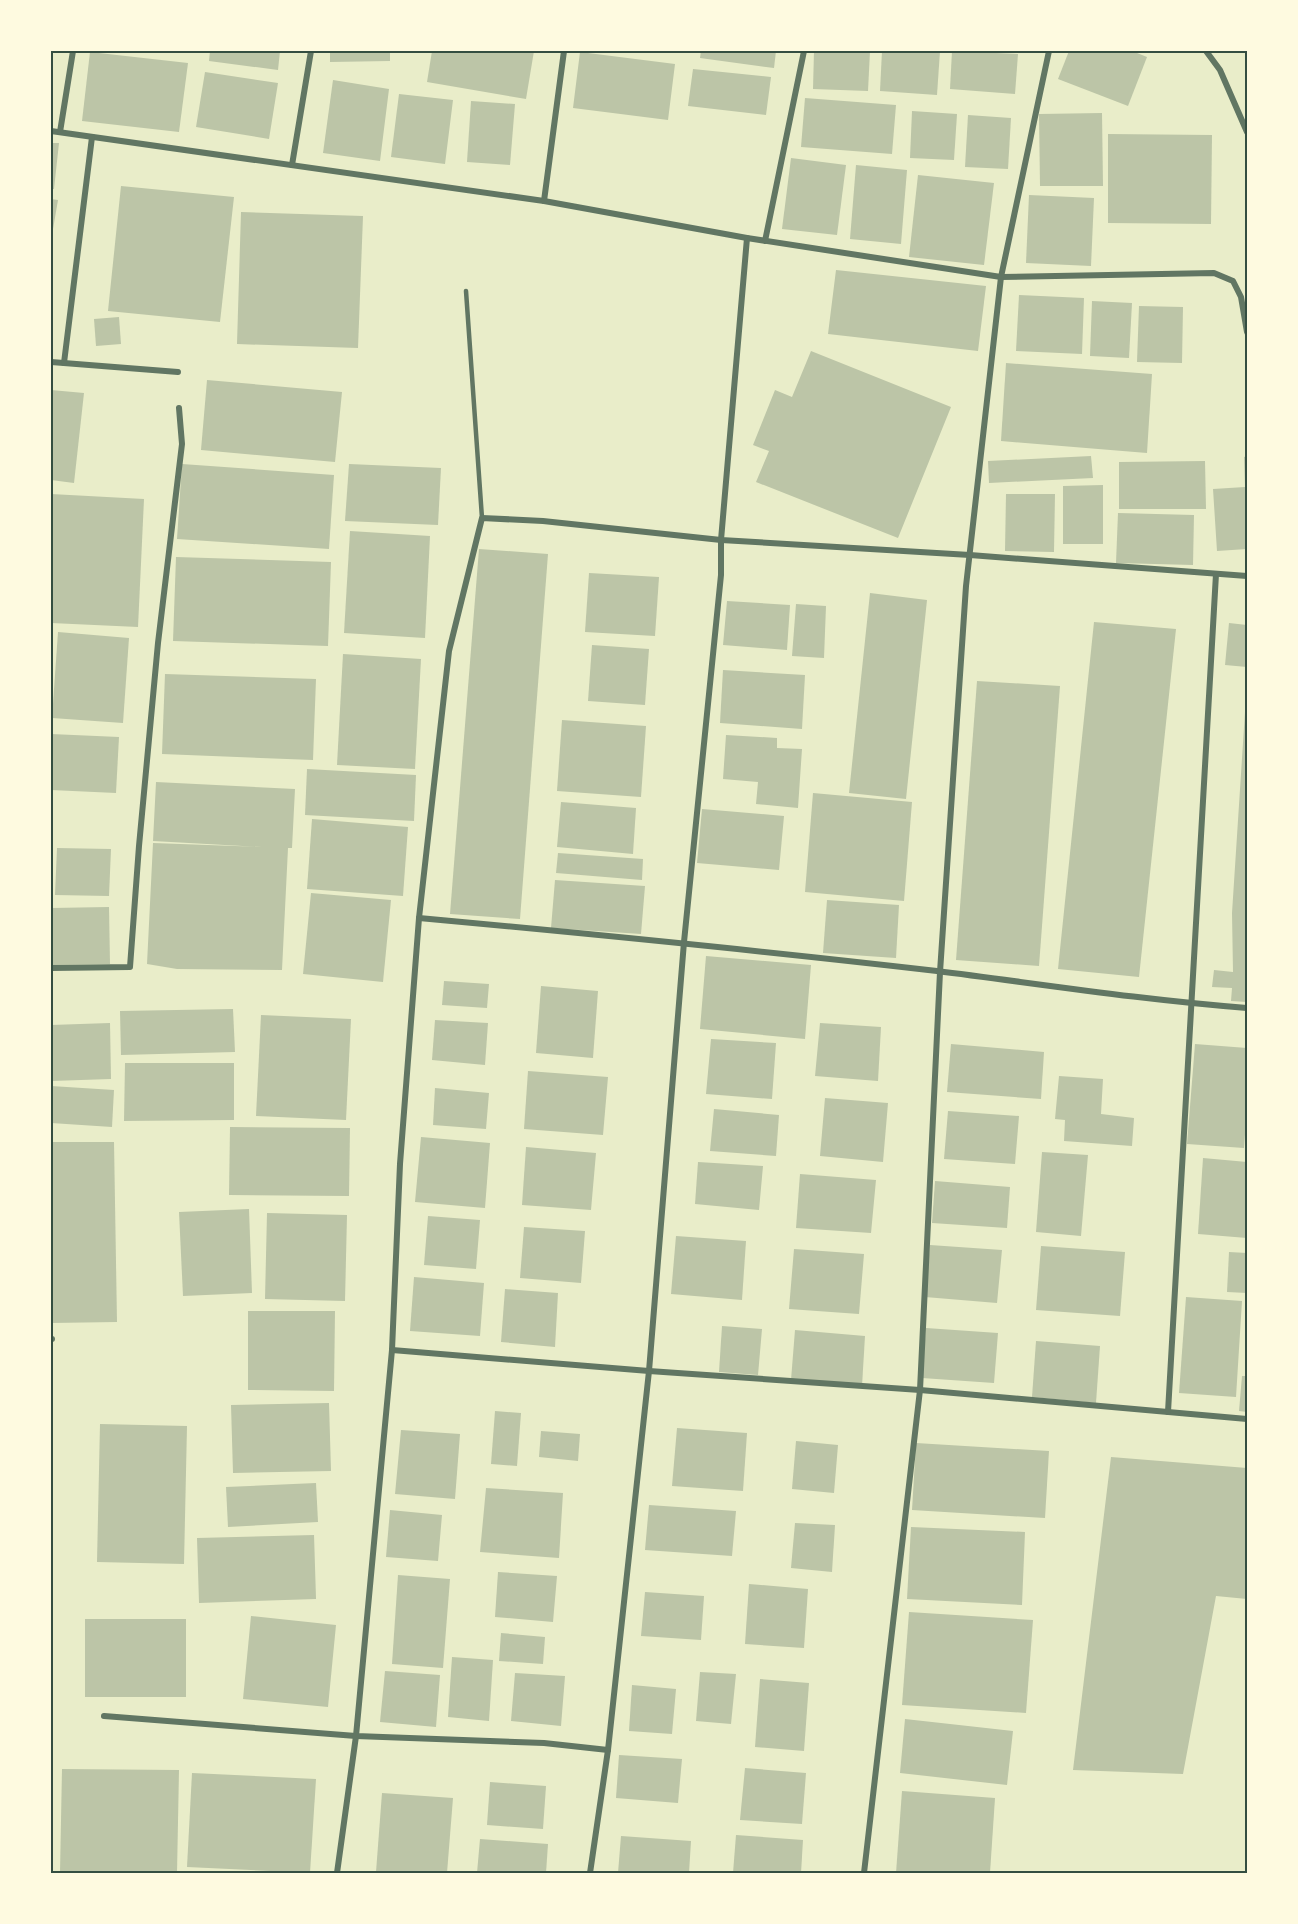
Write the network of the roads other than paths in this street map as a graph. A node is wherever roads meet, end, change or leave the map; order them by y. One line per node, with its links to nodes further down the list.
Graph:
1 (73, 51): 8 (street)
2 (311, 51): 11 (street)
3 (564, 51): 12 (street)
4 (804, 51): 14 (street)
5 (1049, 51): 15 (street)
6 (1206, 51): 9 (street)
7 (51, 131): 8 (street)
8 (60, 132): 10 (street)
9 (1247, 132)
10 (92, 137): 11 (street); 19 (street)
11 (292, 165): 12 (street)
12 (544, 201): 13 (street)
13 (747, 238): 14 (street); 23 (street)
14 (765, 242): 15 (street)
15 (1001, 277): 17 (street); 24 (street)
16 (466, 291): 22 (lane)
17 (1247, 332)
18 (51, 362): 19 (street)
19 (64, 363): 20 (street)
20 (178, 372)
21 (179, 408): 29 (street)
22 (482, 518): 23 (street); 27 (street)
23 (721, 540): 24 (street); 28 (street)
24 (970, 555): 25 (street); 30 (street)
25 (1216, 574): 26 (street); 31 (street)
26 (1247, 576)
27 (419, 918): 28 (street); 33 (street)
28 (684, 942): 30 (street); 34 (street)
29 (51, 968)
30 (940, 972): 31 (street); 35 (street)
31 (1190, 1004): 32 (street); 36 (street)
32 (1247, 1008)
33 (392, 1350): 34 (street); 39 (street)
34 (649, 1371): 35 (street); 40 (street)
35 (920, 1390): 36 (street); 43 (street)
36 (1168, 1412): 37 (street)
37 (1247, 1419)
38 (104, 1716): 39 (street)
39 (356, 1736): 40 (street); 41 (street)
40 (608, 1750): 42 (street)
41 (337, 1873)
42 (590, 1873)
43 (864, 1873)

